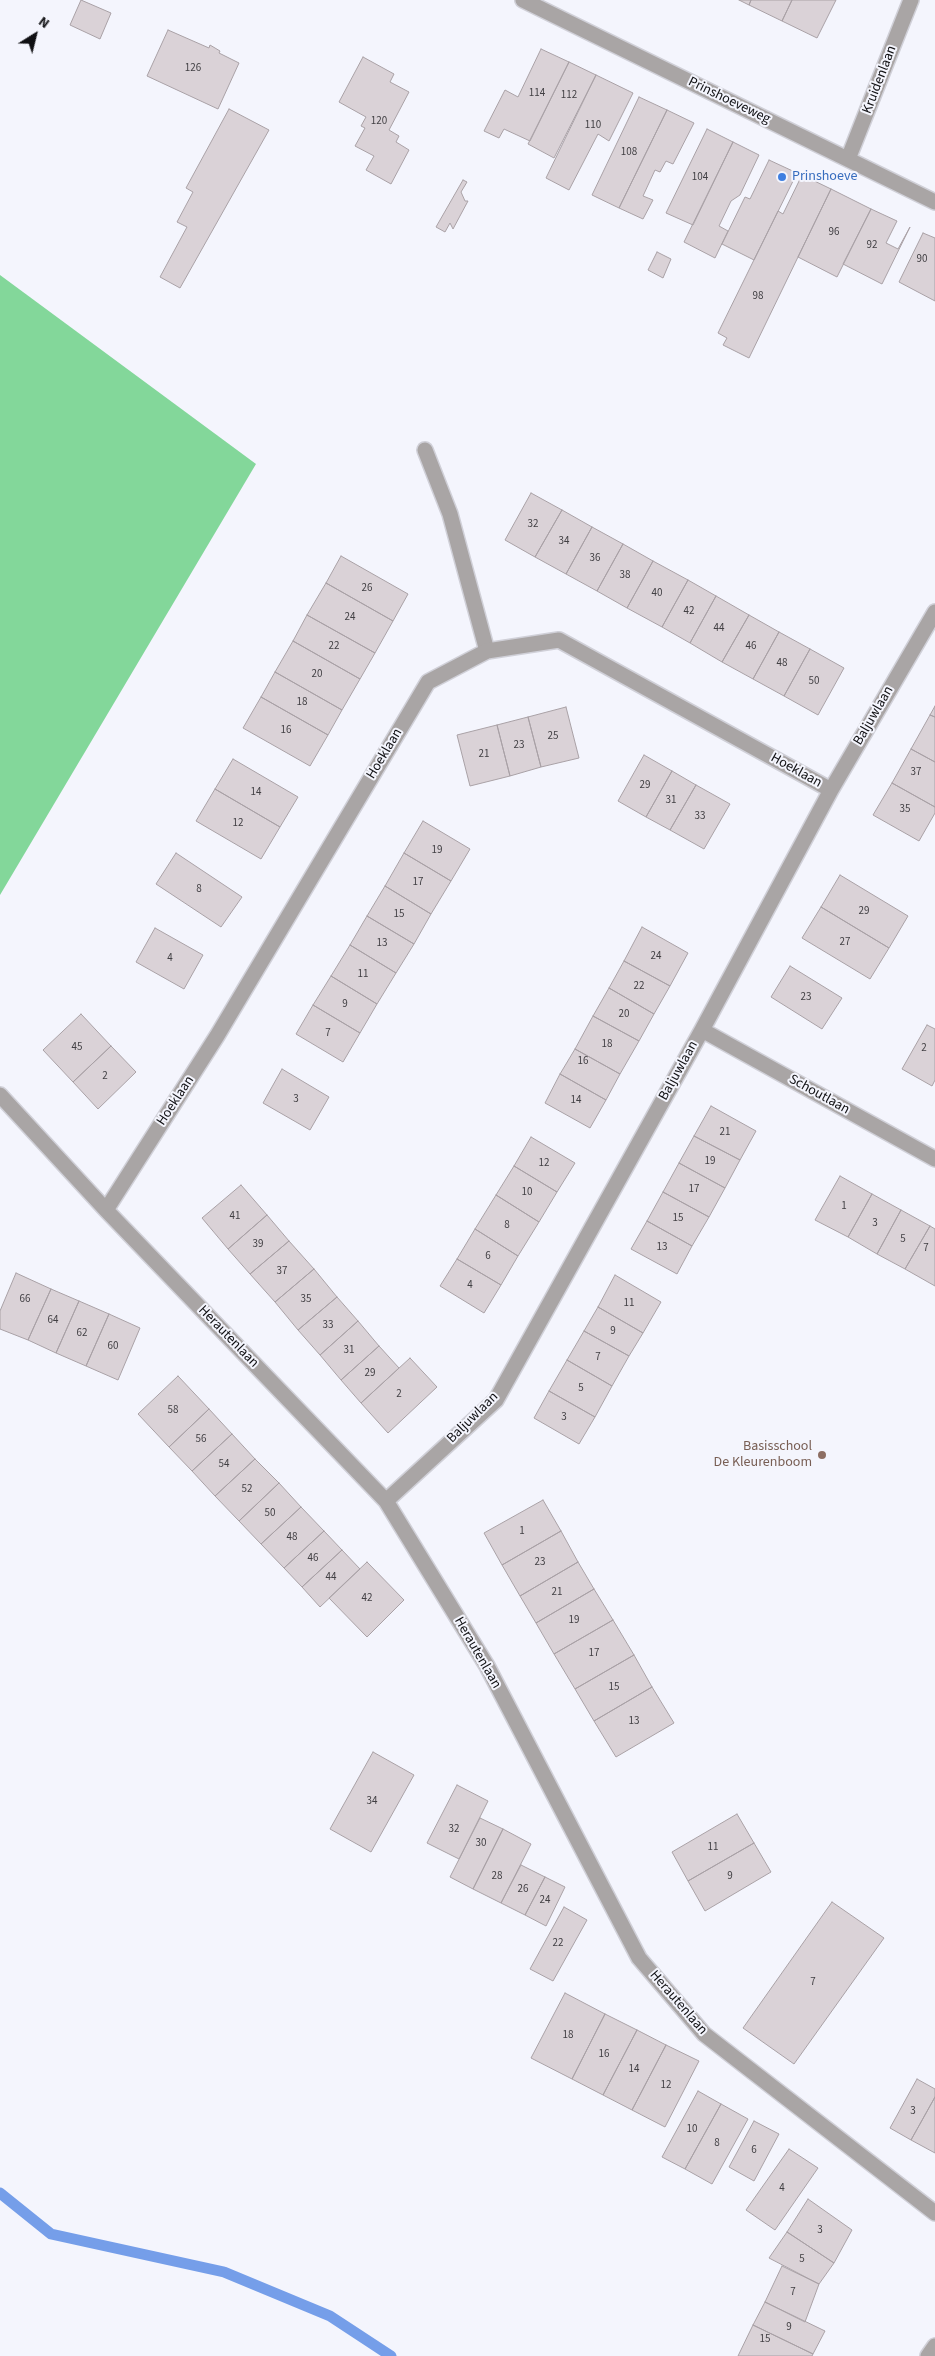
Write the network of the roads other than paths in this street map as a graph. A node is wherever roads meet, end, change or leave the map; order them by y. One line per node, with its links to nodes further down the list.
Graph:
1 (523, 0): 3 (street, Prinshoeveweg)
2 (911, 0): 3 (street, Kruidenlaan)
3 (848, 160): 4 (street, Prinshoeveweg)
4 (935, 202)
5 (425, 450): 7 (street)
6 (935, 612): 8 (street, Baljuwlaan)
7 (487, 651): 8 (street, Hoeklaan); 12 (street, Hoeklaan)
8 (831, 790): 9 (street, Baljuwlaan)
9 (702, 1030): 11 (street, Schoutlaan); 13 (street, Baljuwlaan)
10 (0, 1095): 12 (street, Herautenlaan)
11 (935, 1159)
12 (106, 1210): 13 (street, Herautenlaan)
13 (386, 1501): 14 (street, Herautenlaan)
14 (935, 2213)
15 (935, 2346): 16 (street)
16 (928, 2356)

